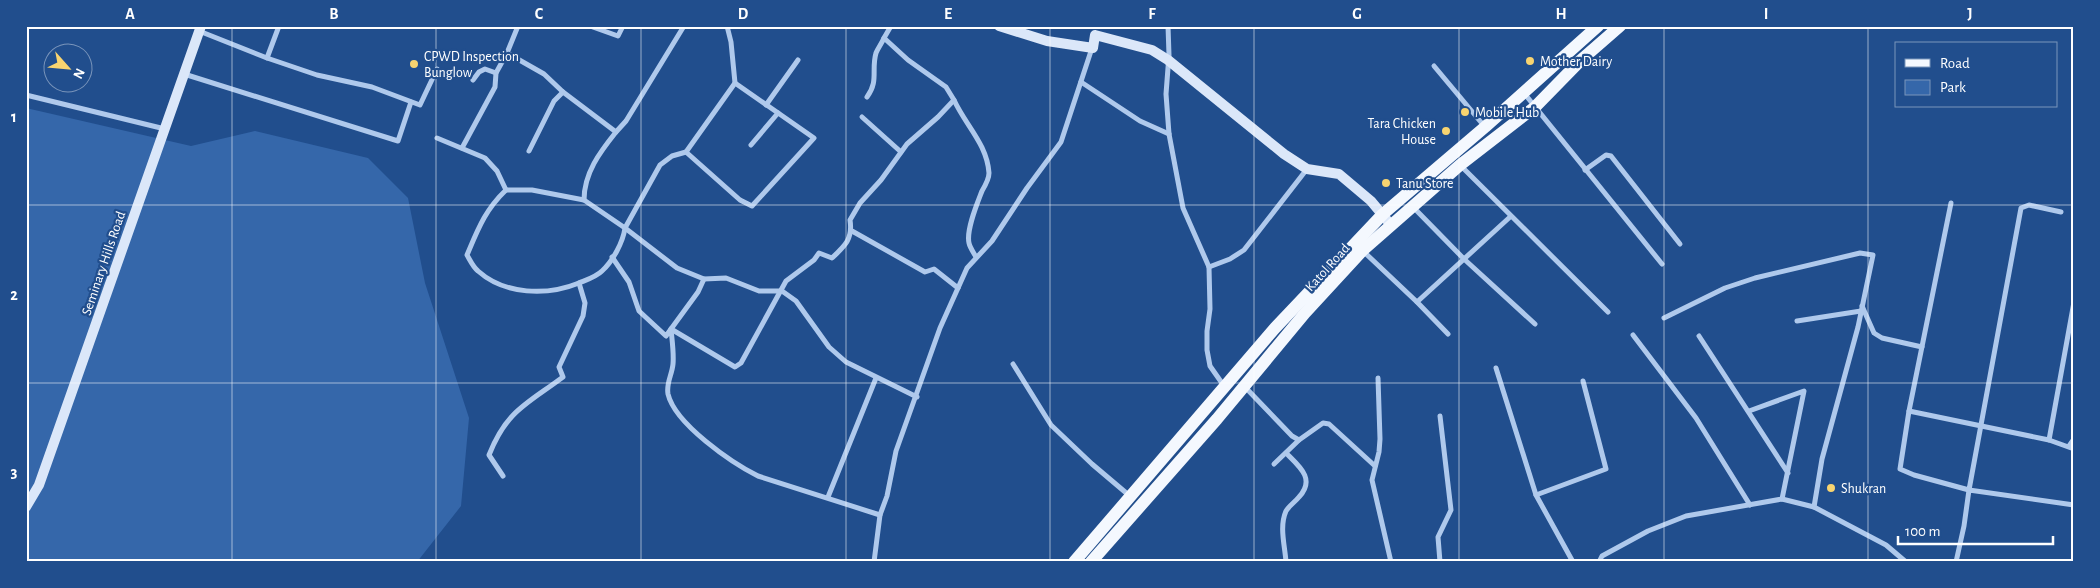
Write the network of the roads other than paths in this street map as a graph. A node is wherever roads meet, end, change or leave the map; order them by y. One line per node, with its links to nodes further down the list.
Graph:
1 (279, 26): 17 (street)
2 (518, 26): 16 (street)
3 (590, 26): 4 (street)
4 (623, 26)
5 (684, 26): 39 (street)
6 (727, 26): 26 (street)
7 (891, 26): 14 (street)
8 (1004, 26): 15 (street)
9 (1168, 26): 19 (street)
10 (1597, 26): 28 (main road, Katol Road)
11 (1620, 26): 34 (main road, Katol Road)
12 (200, 29): 17 (street); 23 (street, Seminary Hills Road)
13 (1095, 31): 15 (street); 19 (street)
14 (884, 38): 30 (street); 31 (street)
15 (1092, 48): 25 (street)
16 (507, 53): 22 (street); 27 (street)
17 (267, 58): 32 (street)
18 (798, 60): 33 (street)
19 (1168, 60): 40 (street); 48 (street)
20 (1434, 66): 37 (street)
21 (437, 69): 32 (street)
22 (496, 73): 24 (street); 43 (street)
23 (184, 74): 32 (street); 38 (street, Seminary Hills Road)
24 (473, 80)
25 (1081, 82): 40 (street); 63 (street)
26 (735, 83): 33 (street); 45 (street)
27 (563, 92): 39 (street); 44 (street)
28 (1524, 93): 34 (street); 37 (main road, Katol Road)
29 (26, 95): 38 (street)
30 (867, 97)
31 (954, 100): 46 (street); 63 (street)
32 (411, 102)
33 (766, 105): 35 (street)
34 (1535, 106): 47 (main road, Katol Road); 49 (street)
35 (778, 113): 42 (street); 45 (street)
36 (862, 117): 46 (street)
37 (1486, 127): 55 (main road, Katol Road)
38 (165, 129): 112 (street, Seminary Hills Road)
39 (616, 132): 51 (street)
40 (1168, 134): 66 (street)
41 (438, 138): 43 (street)
42 (751, 145)
43 (462, 148): 50 (street)
44 (529, 151)
45 (686, 152): 58 (street)
46 (901, 152): 59 (street)
47 (1460, 165): 53 (main road, Katol Road); 56 (street)
48 (1307, 169): 55 (street); 66 (street)
49 (1585, 170): 60 (street); 65 (street)
50 (506, 190): 51 (street); 68 (street)
51 (584, 200): 58 (street)
52 (1951, 203): 83 (street)
53 (1413, 206): 57 (main road, Katol Road); 64 (street)
54 (2061, 212): 95 (street)
55 (1384, 214): 57 (street); 89 (main road, Katol Road)
56 (1510, 217): 64 (street); 74 (street)
57 (1392, 225): 61 (main road, Katol Road)
58 (625, 228): 62 (street); 67 (street)
59 (852, 231): 69 (street); 70 (street)
60 (1680, 244)
61 (1363, 250): 71 (street); 90 (main road, Katol Road)
62 (612, 257): 68 (street); 79 (street)
63 (976, 257): 69 (street)
64 (1464, 259): 71 (street); 78 (street)
65 (1662, 264)
66 (1209, 267): 89 (street)
67 (704, 279): 70 (street); 79 (street)
68 (579, 283): 104 (street)
69 (958, 288): 91 (street)
70 (782, 291): 79 (street); 86 (street)
71 (1417, 302): 80 (street)
72 (2074, 302): 98 (street)
73 (1862, 305): 75 (street); 76 (street); 83 (street)
74 (1608, 312)
75 (1861, 312): 77 (street); 113 (street)
76 (1664, 318)
77 (1796, 322)
78 (1535, 324)
79 (671, 329): 107 (street)
80 (1448, 334)
81 (1632, 335): 111 (street)
82 (1699, 336): 93 (street)
83 (1922, 346): 92 (street)
84 (1012, 364): 108 (street)
85 (1496, 368): 106 (street)
86 (876, 378): 91 (street); 107 (street)
87 (1378, 378): 102 (street)
88 (1583, 381): 106 (street)
89 (1225, 386): 90 (main road); 108 (main road, Katol Road)
90 (1241, 390): 97 (street); 117 (main road, Katol Road)
91 (917, 397): 114 (street)
92 (1909, 410): 95 (street); 105 (street)
93 (1749, 411): 103 (street); 103 (street)
94 (1440, 416): 120 (street)
95 (1981, 426): 98 (street); 105 (street)
96 (2074, 438): 99 (street)
97 (1299, 440): 100 (street); 102 (street)
98 (2049, 440): 99 (street)
99 (2071, 448)
100 (1286, 453): 101 (street); 118 (street)
101 (1274, 464)
102 (1375, 466): 119 (street)
103 (1788, 474): 109 (street)
104 (503, 476)
105 (1969, 490): 110 (street); 124 (street)
106 (1536, 495): 121 (street)
107 (828, 497): 114 (street)
108 (1131, 497): 116 (main road, Katol Road)
109 (1782, 500): 111 (street); 113 (street)
110 (2074, 505)
111 (1750, 506): 122 (street)
112 (26, 507)
113 (1814, 507): 123 (street)
114 (880, 515): 115 (street)
115 (874, 562)
116 (1074, 562)
117 (1091, 562)
118 (1286, 562)
119 (1391, 562)
120 (1440, 562)
121 (1573, 562)
122 (1598, 562)
123 (1906, 562)
124 (1956, 562)

